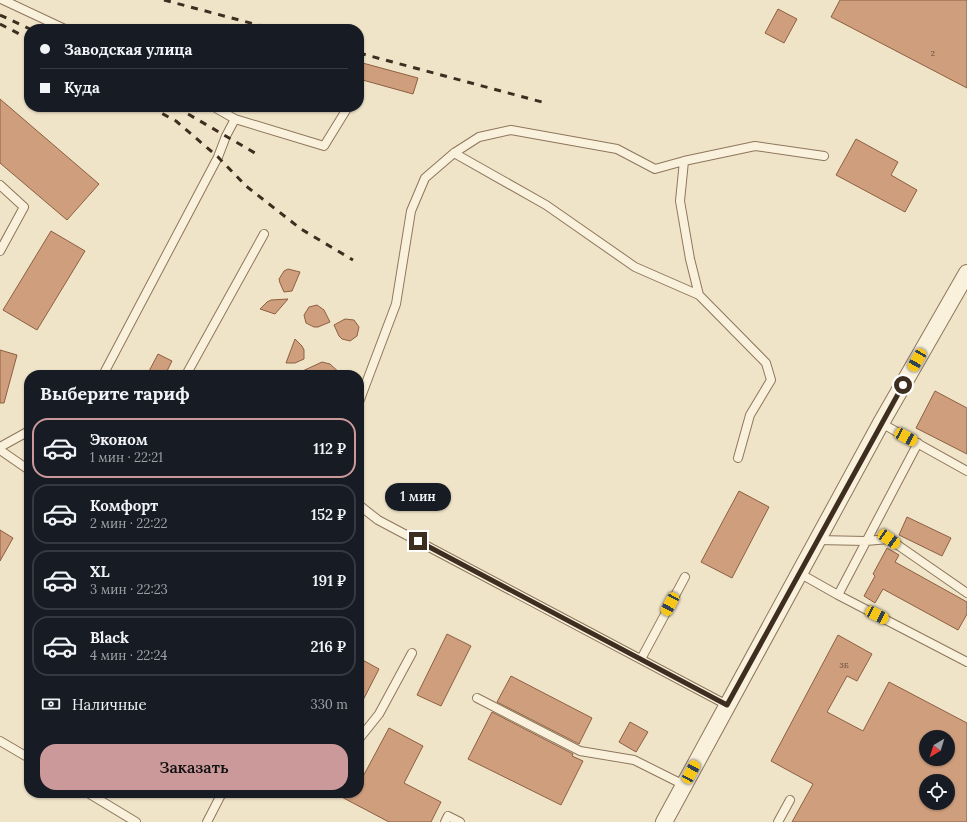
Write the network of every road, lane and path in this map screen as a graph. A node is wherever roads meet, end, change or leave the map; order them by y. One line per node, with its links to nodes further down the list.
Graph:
1 (3, 0): 2 (lane)
2 (54, 24)
3 (223, 112): 5 (lane)
4 (345, 112): 5 (lane)
5 (235, 119): 14 (lane)
6 (454, 153): 8 (lane); 13 (lane); 16 (lane)
7 (824, 156): 8 (lane)
8 (684, 161): 13 (lane)
9 (0, 185): 11 (lane)
10 (264, 234): 15 (lane)
11 (0, 251)
12 (965, 281): 17 (street)
13 (699, 295): 21 (lane)
14 (106, 370)
15 (189, 370)
16 (364, 389)
17 (881, 423): 19 (lane); 25 (street)
18 (24, 434): 20 (lane)
19 (918, 443): 23 (lane); 26 (lane)
20 (0, 449): 22 (lane)
21 (738, 458)
22 (24, 466)
23 (967, 471)
24 (364, 509): 32 (lane)
25 (817, 540): 26 (lane); 27 (street)
26 (866, 541): 29 (lane); 30 (lane)
27 (799, 573): 30 (lane); 35 (street)
28 (684, 577): 32 (lane)
29 (967, 593)
30 (838, 595): 33 (lane)
31 (412, 653): 36 (lane)
32 (641, 659): 35 (lane)
33 (967, 662)
34 (477, 698): 39 (lane)
35 (727, 705): 39 (street)
36 (364, 733)
37 (0, 741): 38 (lane)
38 (24, 755)
39 (684, 785): 47 (street)
40 (96, 798): 43 (lane)
41 (219, 798): 44 (lane)
42 (790, 800): 48 (lane)
43 (136, 822)
44 (207, 822)
45 (445, 822): 46 (lane)
46 (460, 822)
47 (664, 822)
48 (778, 822)

